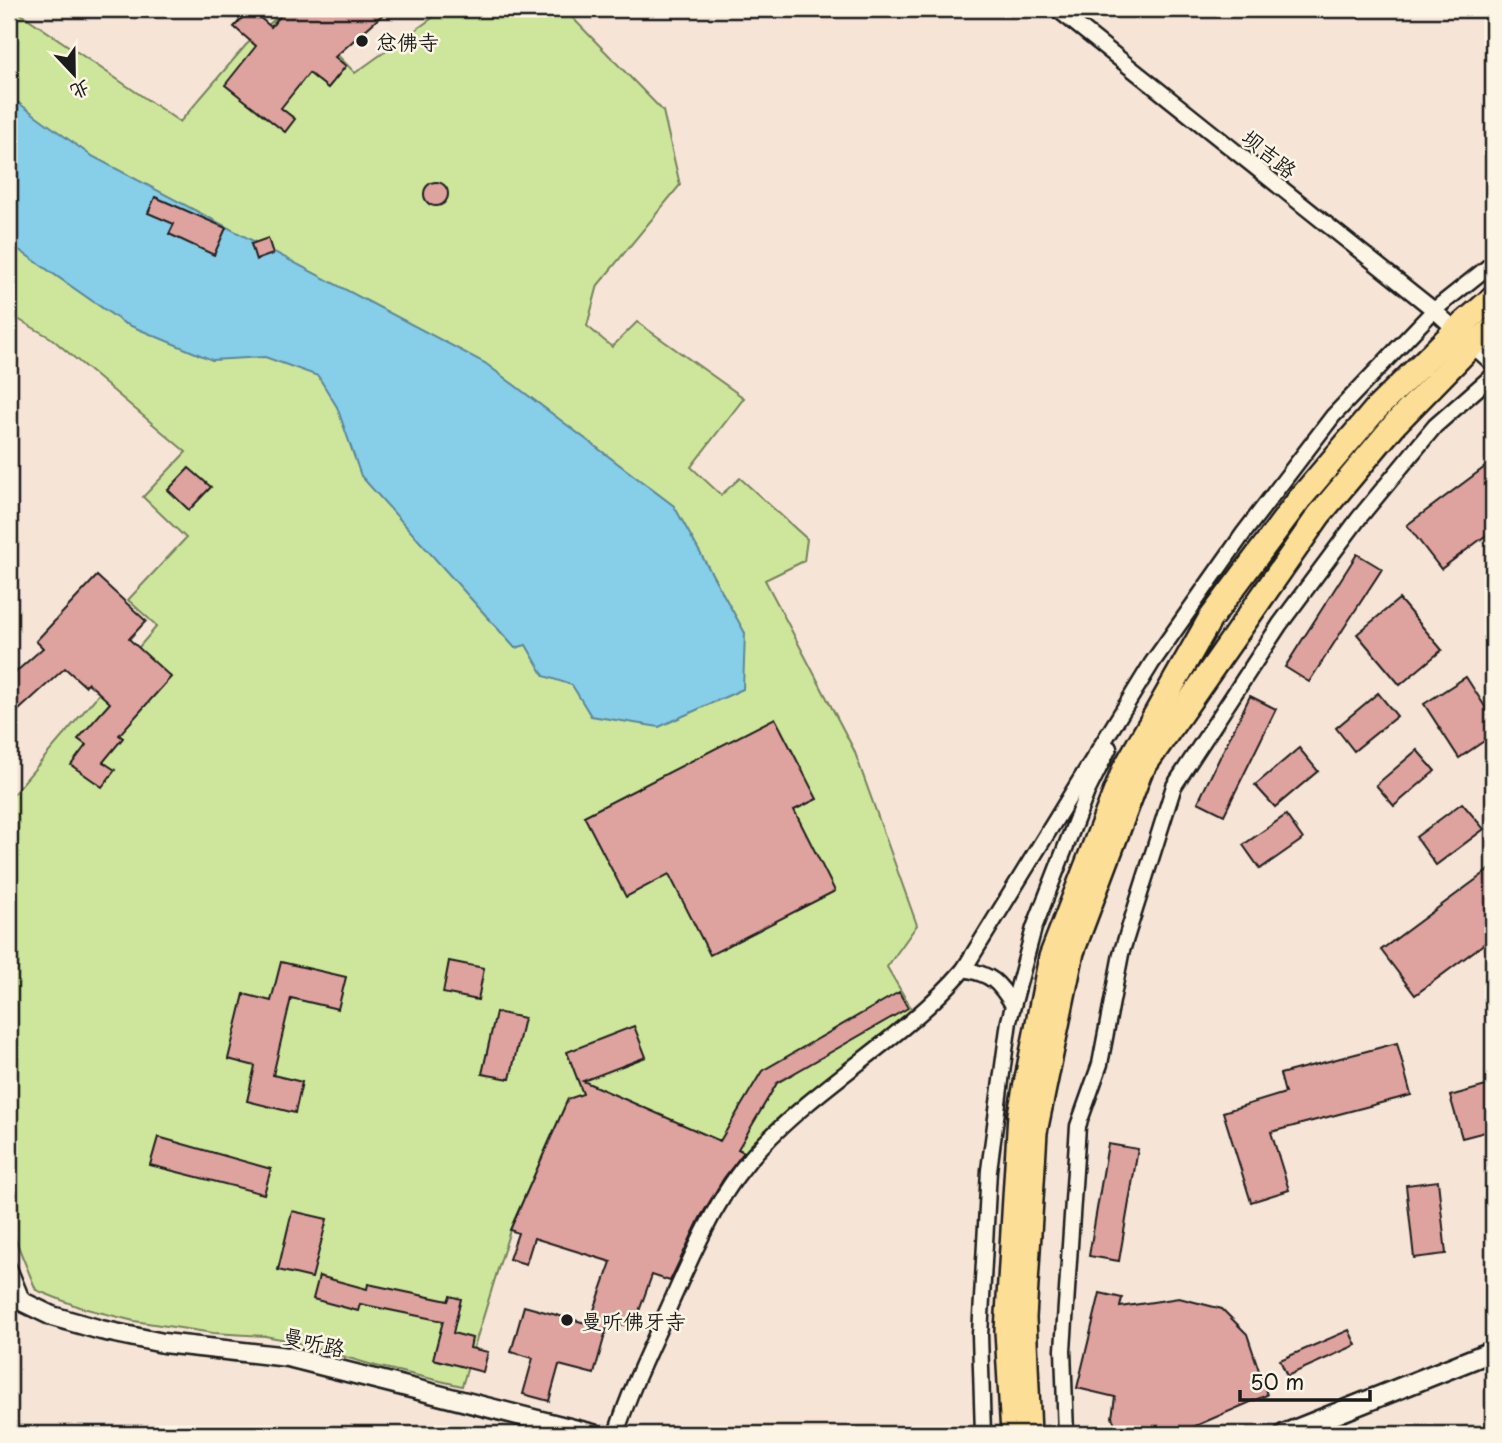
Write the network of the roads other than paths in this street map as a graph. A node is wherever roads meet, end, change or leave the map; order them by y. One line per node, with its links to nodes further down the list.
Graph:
1 (1056, 9): 4 (street, 坝吉路)
2 (1493, 263): 4 (street)
3 (1493, 298): 6 (highway)
4 (1434, 310): 6 (street, 坝吉路); 9 (street)
5 (1493, 329): 6 (highway)
6 (1465, 337): 7 (street, 坝吉路); 10 (highway); 20 (highway)
7 (1493, 364)
8 (1493, 375): 21 (street)
9 (1152, 663): 10 (street); 11 (street); 12 (street)
10 (1176, 679): 19 (highway)
11 (964, 969): 12 (street); 17 (street)
12 (1013, 1005): 18 (street)
13 (9, 1268): 14 (street)
14 (16, 1299): 16 (street, 曼听路)
15 (1493, 1351): 22 (main road)
16 (593, 1434)
17 (617, 1434)
18 (984, 1434)
19 (1013, 1434)
20 (1029, 1434)
21 (1066, 1434)
22 (1285, 1434)

